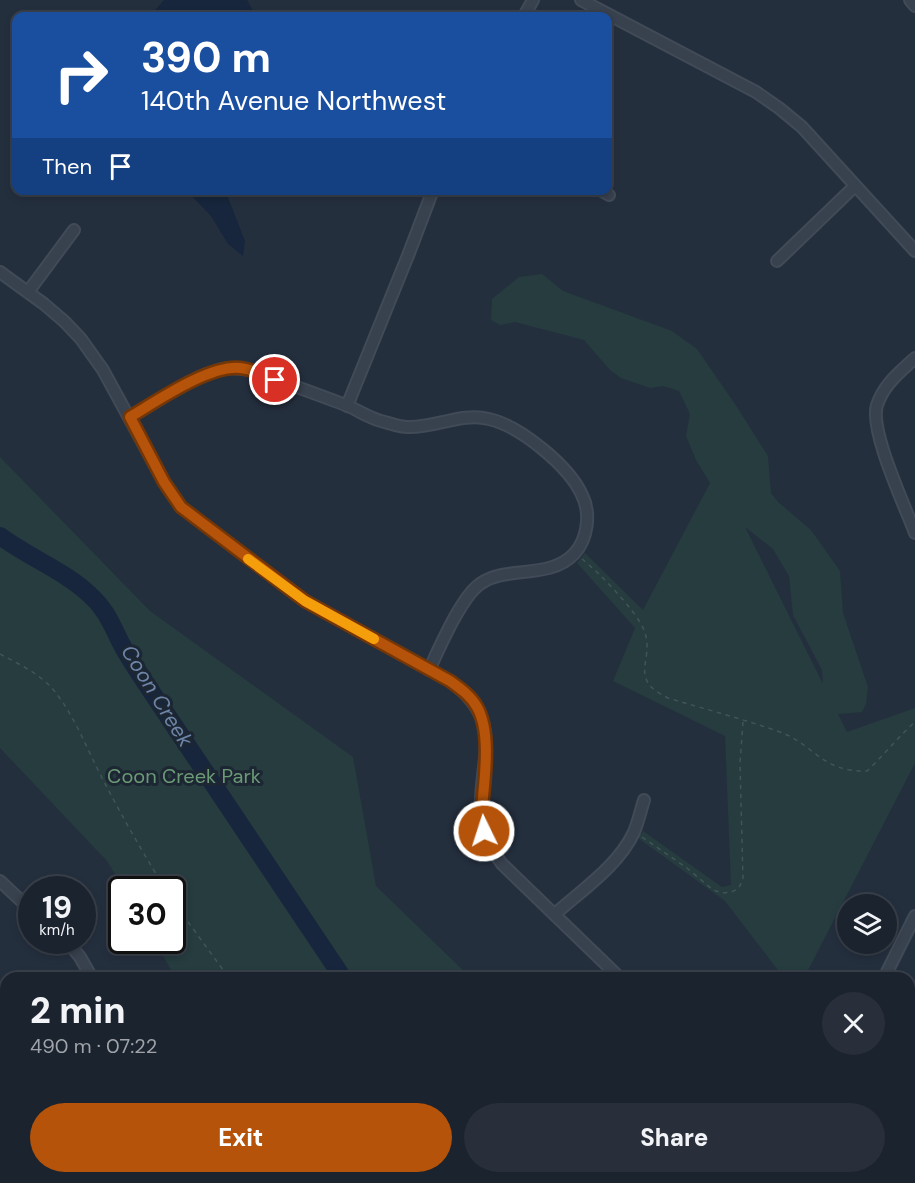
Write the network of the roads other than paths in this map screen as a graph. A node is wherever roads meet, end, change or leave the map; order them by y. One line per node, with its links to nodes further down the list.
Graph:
1 (581, 0): 4 (street)
2 (910, 0): 3 (street)
3 (915, 6)
4 (604, 12)
5 (612, 16): 6 (street)
6 (855, 186): 9 (street); 10 (street)
7 (431, 195): 14 (street)
8 (74, 230): 12 (street)
9 (915, 250)
10 (777, 261)
11 (0, 272): 12 (street)
12 (28, 292): 15 (street)
13 (915, 358): 16 (street)
14 (347, 406): 15 (street); 17 (street)
15 (130, 417): 17 (street)
16 (915, 533)
17 (429, 670): 21 (street)
18 (644, 800): 21 (street)
19 (0, 881): 20 (street)
20 (18, 898)
21 (555, 914): 25 (street)
22 (915, 916): 26 (street)
23 (78, 954): 24 (street)
24 (89, 972)
25 (614, 972)
26 (887, 972)

